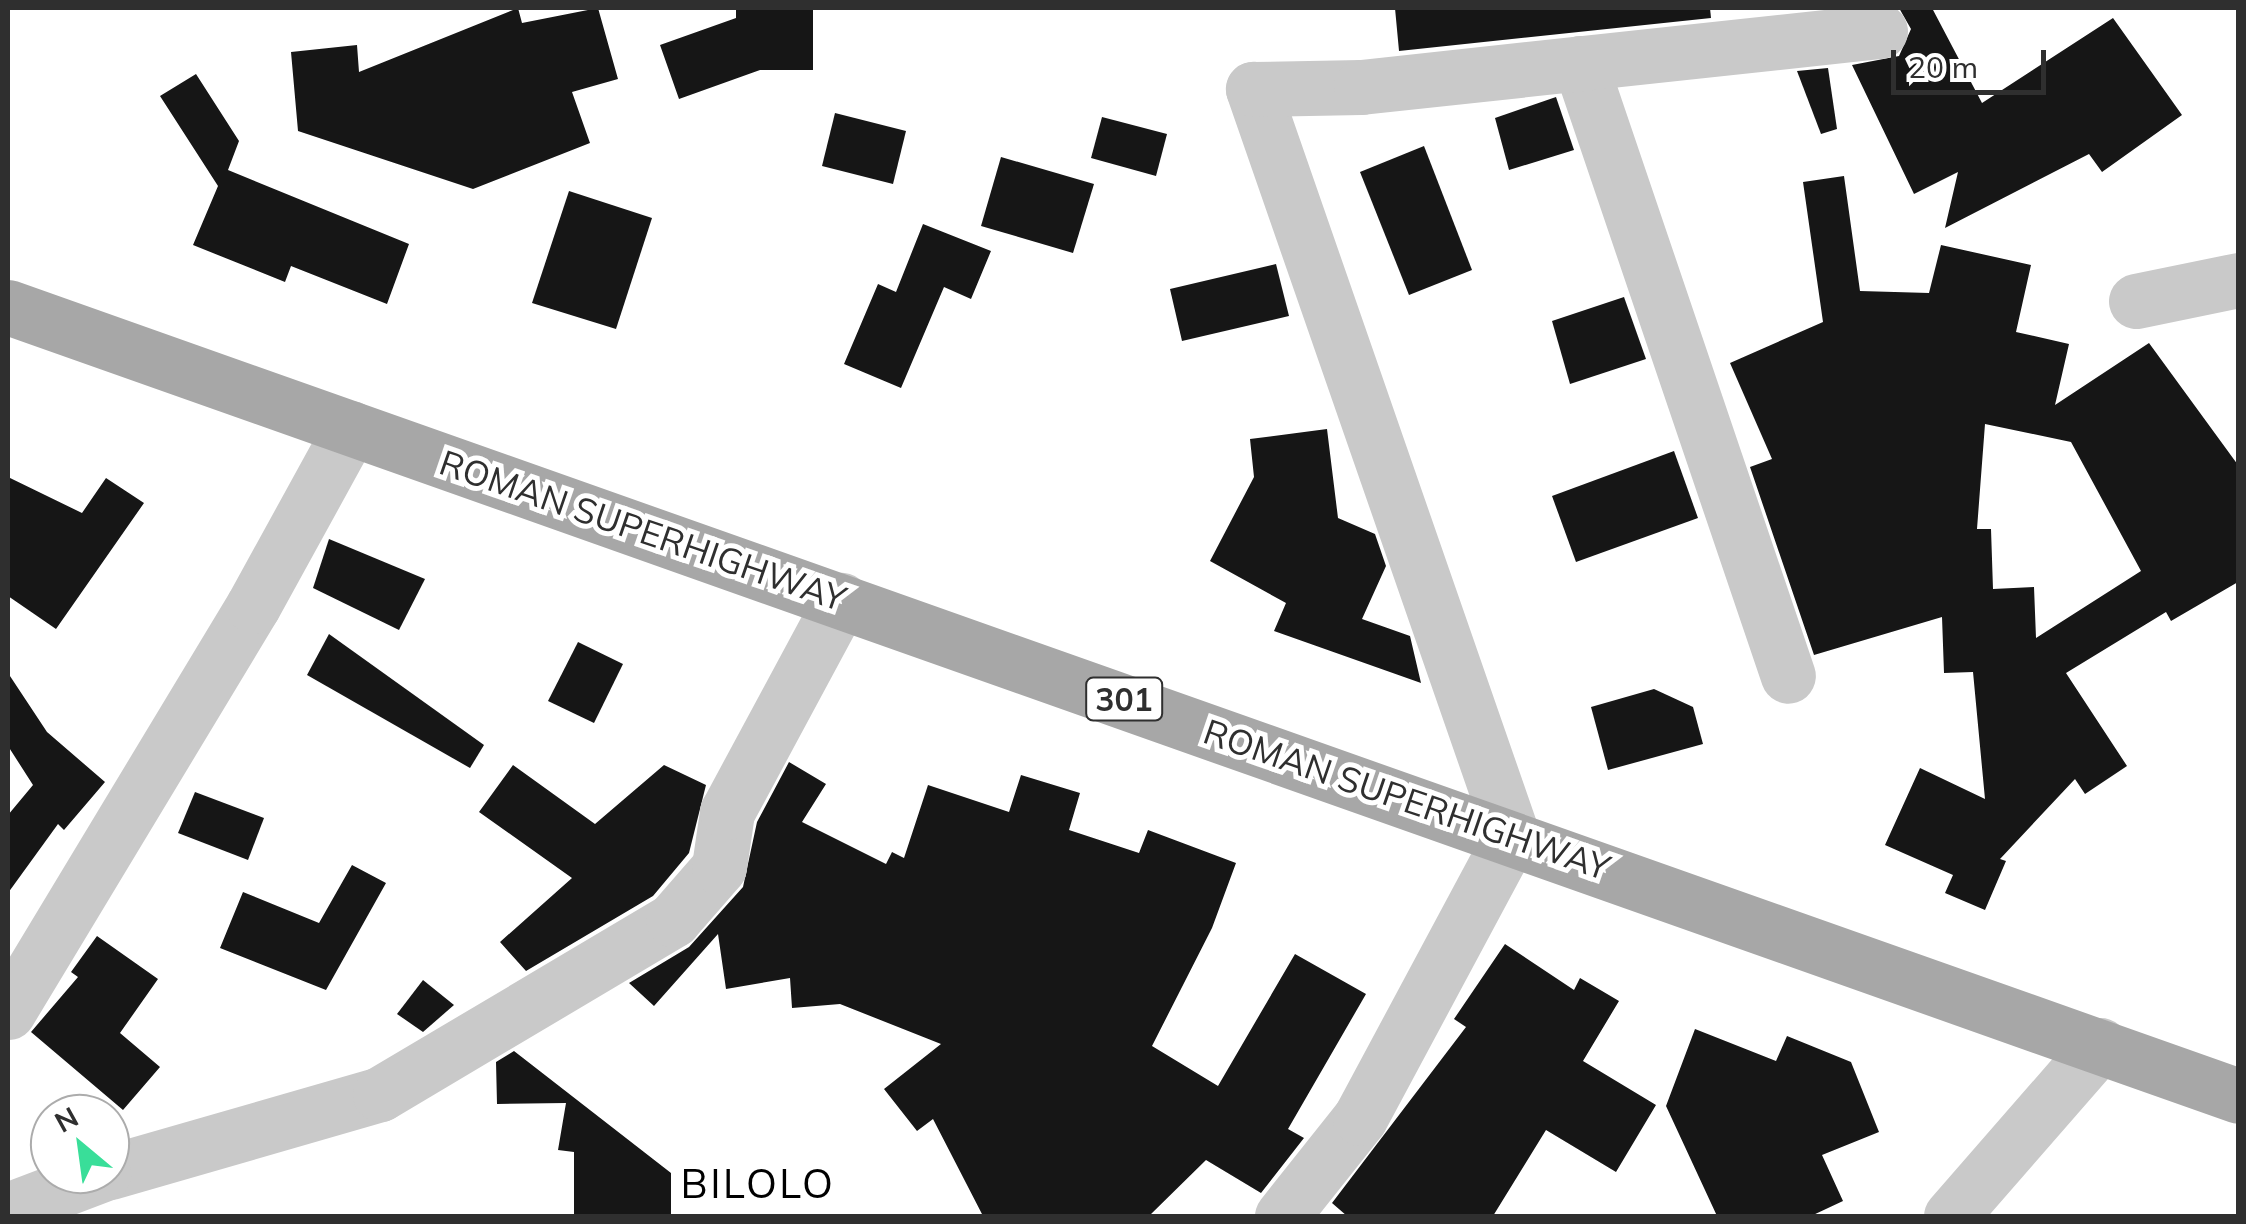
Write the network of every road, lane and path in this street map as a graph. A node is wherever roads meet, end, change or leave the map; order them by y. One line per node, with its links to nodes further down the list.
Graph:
1 (1880, 31): 2 (street)
2 (1580, 63): 8 (street); 9 (street)
3 (2238, 280): 4 (street)
4 (2136, 301)
5 (8, 307): 6 (main road, ROMAN SUPERHIGHWAY / 301)
6 (352, 428): 7 (main road, ROMAN SUPERHIGHWAY / 301); 10 (street)
7 (841, 600): 9 (main road, ROMAN SUPERHIGHWAY / 301); 13 (street)
8 (1788, 676)
9 (1512, 835): 11 (main road, ROMAN SUPERHIGHWAY / 301); 14 (street)
10 (8, 1012)
11 (2100, 1046): 12 (main road, ROMAN SUPERHIGHWAY / 301); 15 (street)
12 (2238, 1096)
13 (130, 1166)
14 (1307, 1208)
15 (1952, 1216)

